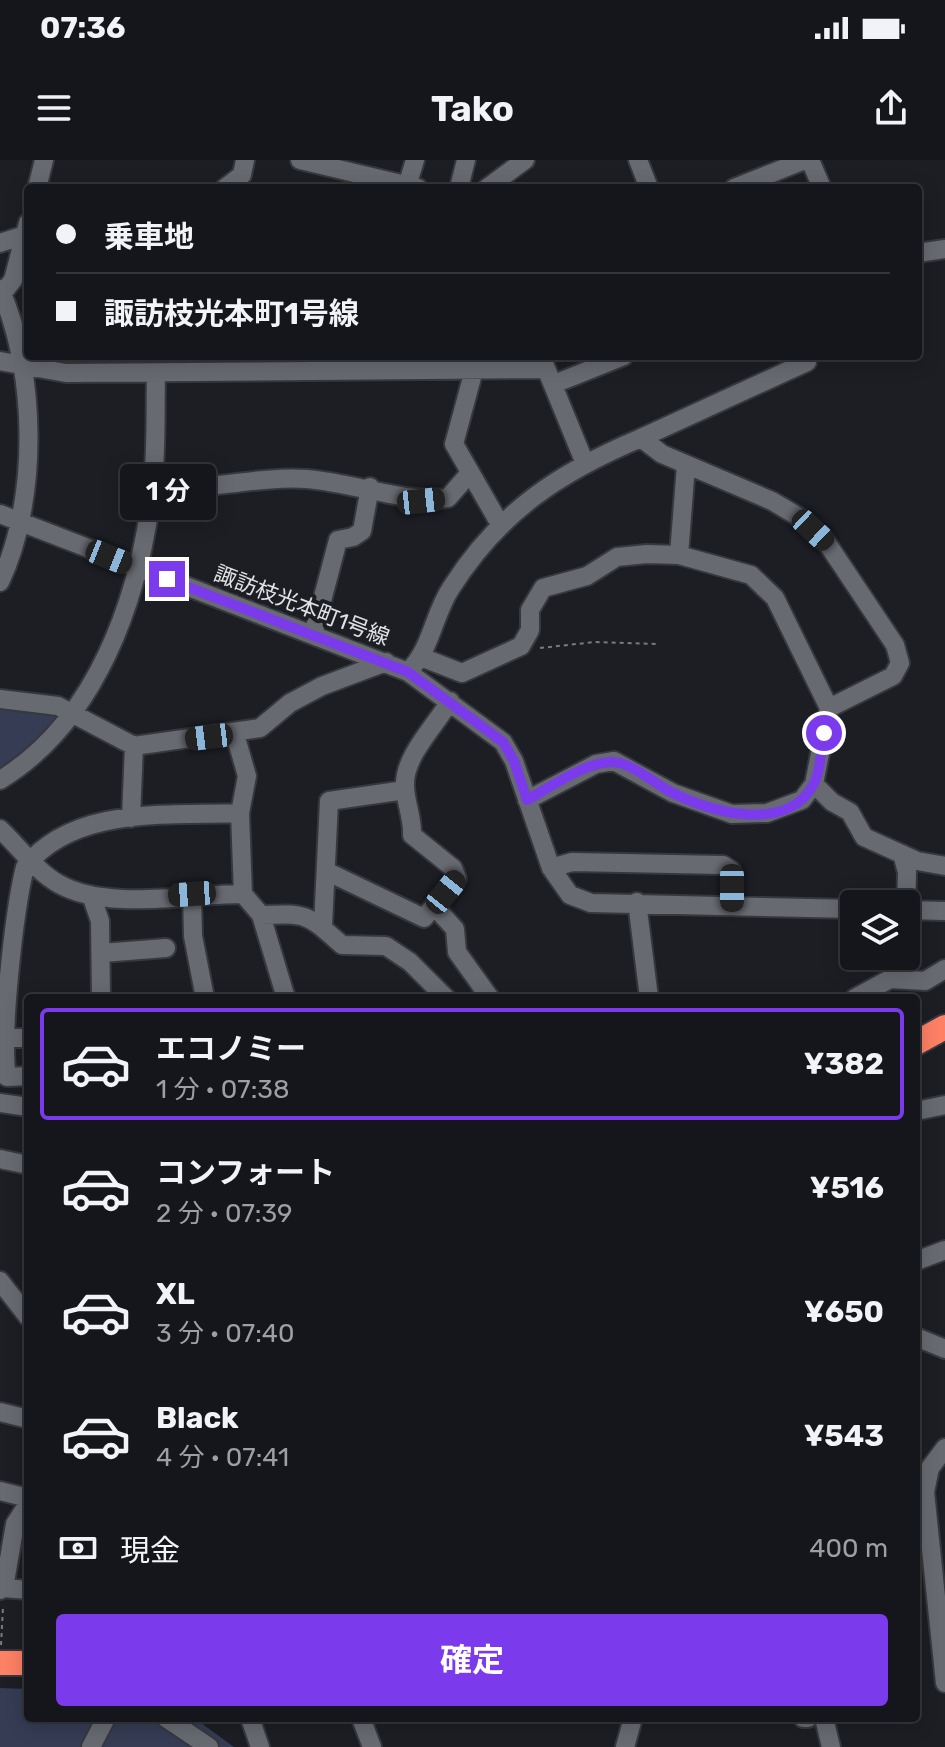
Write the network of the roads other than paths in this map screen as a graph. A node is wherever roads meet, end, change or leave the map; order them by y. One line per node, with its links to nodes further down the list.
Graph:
1 (44, 160): 9 (street)
2 (245, 160): 10 (street)
3 (300, 160): 11 (street)
4 (415, 160): 12 (street)
5 (466, 160): 13 (street)
6 (525, 160): 14 (street)
7 (638, 160): 15 (street)
8 (808, 160): 16 (street); 17 (street)
9 (38, 184)
10 (230, 184)
11 (400, 184)
12 (412, 184)
13 (460, 184)
14 (492, 184)
15 (647, 184)
16 (745, 184)
17 (820, 184)
18 (24, 231): 20 (street)
19 (24, 241): 23 (street)
20 (0, 243)
21 (945, 249): 22 (street)
22 (922, 252)
23 (1, 291): 29 (street)
24 (602, 360): 32 (street)
25 (0, 361): 29 (street)
26 (807, 362): 33 (street)
27 (413, 363): 28 (street); 31 (street)
28 (304, 364): 30 (street)
29 (22, 367): 30 (street); 40 (street)
30 (164, 368): 38 (street)
31 (474, 370): 32 (street); 36 (street)
32 (546, 370): 34 (street)
33 (641, 438): 34 (street); 35 (street)
34 (584, 461): 41 (street)
35 (686, 465): 42 (street); 51 (street)
36 (469, 474): 37 (street); 41 (street)
37 (370, 487): 38 (street); 45 (street)
38 (153, 489): 43 (street)
39 (0, 514): 40 (street, 諏訪枝光本町1号線)
40 (22, 523): 43 (street, 諏訪枝光本町1号線); 44 (street)
41 (501, 526): 46 (street)
42 (679, 555): 46 (street); 51 (street)
43 (138, 568): 45 (street, 諏訪枝光本町1号線); 52 (street)
44 (0, 582)
45 (313, 635): 47 (street, 諏訪枝光本町1号線)
46 (421, 657): 48 (street)
47 (386, 662): 48 (street, 諏訪枝光本町1号線); 53 (street)
48 (408, 672): 50 (street, 諏訪枝光本町1号線)
49 (0, 699): 52 (street)
50 (450, 701): 57 (street); 58 (street, 諏訪枝光本町1号線)
51 (829, 708): 56 (street)
52 (72, 712): 54 (street); 55 (street)
53 (235, 734): 54 (street); 59 (street)
54 (134, 746): 60 (street)
55 (0, 780)
56 (814, 784): 58 (street); 62 (street)
57 (405, 790): 66 (street); 72 (street)
58 (527, 800): 65 (street, 諏訪枝光本町1号線)
59 (240, 813): 60 (street); 69 (street)
60 (131, 818): 63 (street)
61 (0, 829): 63 (street)
62 (902, 854): 64 (street); 67 (street)
63 (32, 859): 70 (street); 78 (street)
64 (945, 866)
65 (551, 868): 71 (street, 諏訪枝光本町1号線); 73 (street)
66 (328, 872): 72 (street); 79 (street)
67 (907, 890)
68 (192, 894): 69 (street); 70 (street); 84 (street)
69 (243, 894): 77 (street)
70 (91, 895): 81 (street)
71 (637, 902): 73 (street, 諏訪枝光本町1号線); 88 (street)
72 (434, 906): 87 (street)
73 (732, 906): 74 (street, 諏訪枝光本町1号線)
74 (840, 909)
75 (920, 910): 76 (street)
76 (945, 911)
77 (261, 915): 79 (street); 85 (street)
78 (5, 925): 93 (street)
79 (323, 926): 86 (street)
80 (166, 948): 81 (street)
81 (102, 953): 83 (street)
82 (945, 969): 89 (street)
83 (101, 994)
84 (204, 994)
85 (285, 994)
86 (442, 994)
87 (487, 994)
88 (648, 994)
89 (862, 994)
90 (945, 1012): 91 (highway)
91 (920, 1024)
92 (945, 1027): 95 (highway)
93 (1, 1030): 94 (street); 96 (street)
94 (24, 1038)
95 (920, 1041)
96 (24, 1076)
97 (0, 1103): 99 (street)
98 (945, 1105): 100 (street)
99 (24, 1106)
100 (920, 1110)
101 (0, 1159): 102 (street)
102 (24, 1164)
103 (945, 1250): 104 (street)
104 (920, 1259)
105 (0, 1281): 106 (street)
106 (14, 1299)
107 (920, 1339): 108 (street)
108 (945, 1349)
109 (0, 1412): 110 (street)
110 (24, 1418)
111 (945, 1448): 112 (street)
112 (938, 1466): 114 (street)
113 (0, 1491): 115 (street)
114 (920, 1491): 119 (street)
115 (24, 1500)
116 (24, 1508): 117 (street)
117 (2, 1589): 118 (street)
118 (24, 1590)
119 (943, 1654): 124 (street)
120 (0, 1663): 121 (highway)
121 (24, 1663)
122 (0, 1676): 123 (highway)
123 (24, 1677)
124 (945, 1683)
125 (104, 1722): 131 (street)
126 (172, 1722): 132 (street)
127 (251, 1722): 133 (street)
128 (363, 1722): 134 (street)
129 (632, 1722): 135 (street)
130 (825, 1722): 136 (street)
131 (91, 1747)
132 (209, 1747)
133 (260, 1747)
134 (372, 1747)
135 (625, 1747)
136 (831, 1747)

